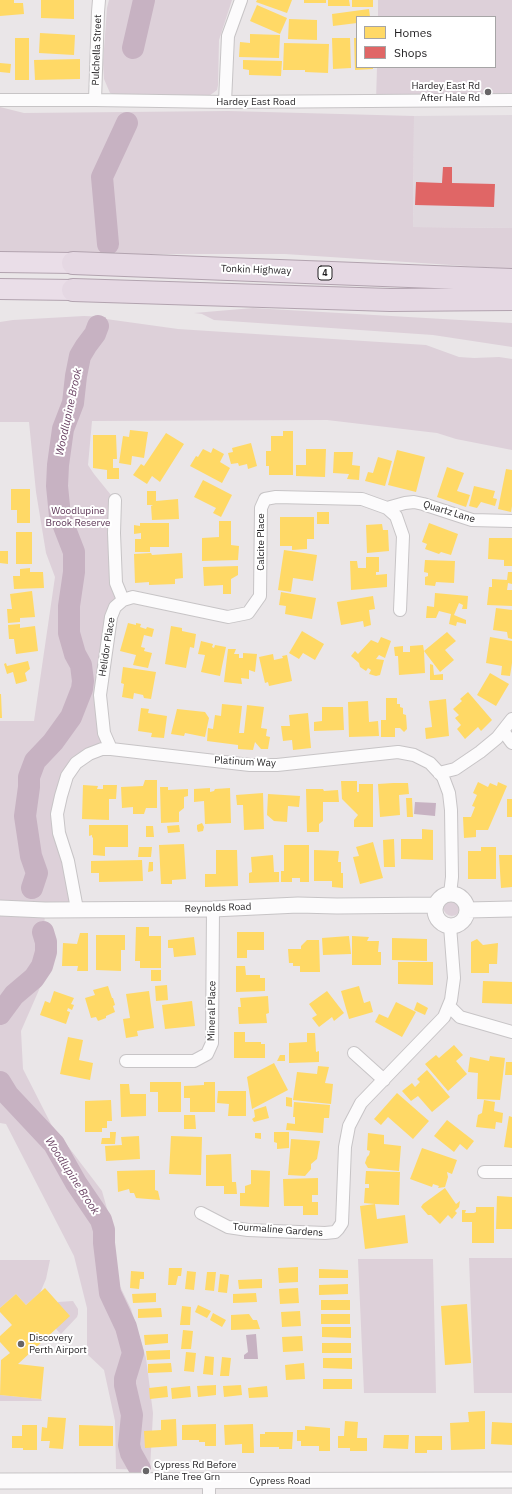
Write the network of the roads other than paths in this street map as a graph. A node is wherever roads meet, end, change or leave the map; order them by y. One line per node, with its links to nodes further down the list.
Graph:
1 (99, 0): 4 (street, Pulchella Street)
2 (241, 0): 6 (street)
3 (0, 100): 4 (street, Hardey East Road)
4 (95, 100): 6 (street, Hardey East Road)
5 (512, 100): 6 (street, Hardey East Road)
6 (225, 102)
7 (0, 262): 8 (highway, Tonkin Highway / 4)
8 (73, 263): 9 (highway, Tonkin Highway / 4)
9 (512, 280)
10 (72, 290): 11 (highway); 13 (highway)
11 (5, 291)
12 (512, 299): 13 (highway)
13 (390, 300): 14 (highway)
14 (512, 311)
15 (115, 500): 18 (street)
16 (387, 508): 17 (street, Quartz Lane); 18 (street, Calcite Place); 19 (street)
17 (512, 521)
18 (123, 600): 23 (street, Helidor Place)
19 (400, 610)
20 (512, 720): 21 (street)
21 (503, 731): 22 (street); 24 (street)
22 (512, 743)
23 (111, 749): 24 (street, Platinum Way); 28 (street, Platinum Way)
24 (439, 773): 25 (street, Platinum Way)
25 (450, 894): 26 (street); 31 (street)
26 (436, 905): 29 (street, Reynolds Road); 32 (street)
27 (0, 908): 28 (street, Reynolds Road)
28 (76, 909): 29 (street, Reynolds Road)
29 (213, 909): 36 (street, Mineral Place)
30 (512, 909): 31 (street)
31 (467, 910): 32 (street)
32 (450, 926): 33 (street, Tourmaline Gardens)
33 (449, 1006): 34 (street); 37 (street, Tourmaline Gardens)
34 (512, 1032)
35 (354, 1053): 37 (street)
36 (126, 1060)
37 (384, 1080): 40 (street, Tourmaline Gardens)
38 (484, 1172): 39 (street)
39 (512, 1172)
40 (201, 1213)
41 (512, 1480): 43 (street, Cypress Road)
42 (0, 1481): 43 (street, Cypress Road)
43 (209, 1488)

